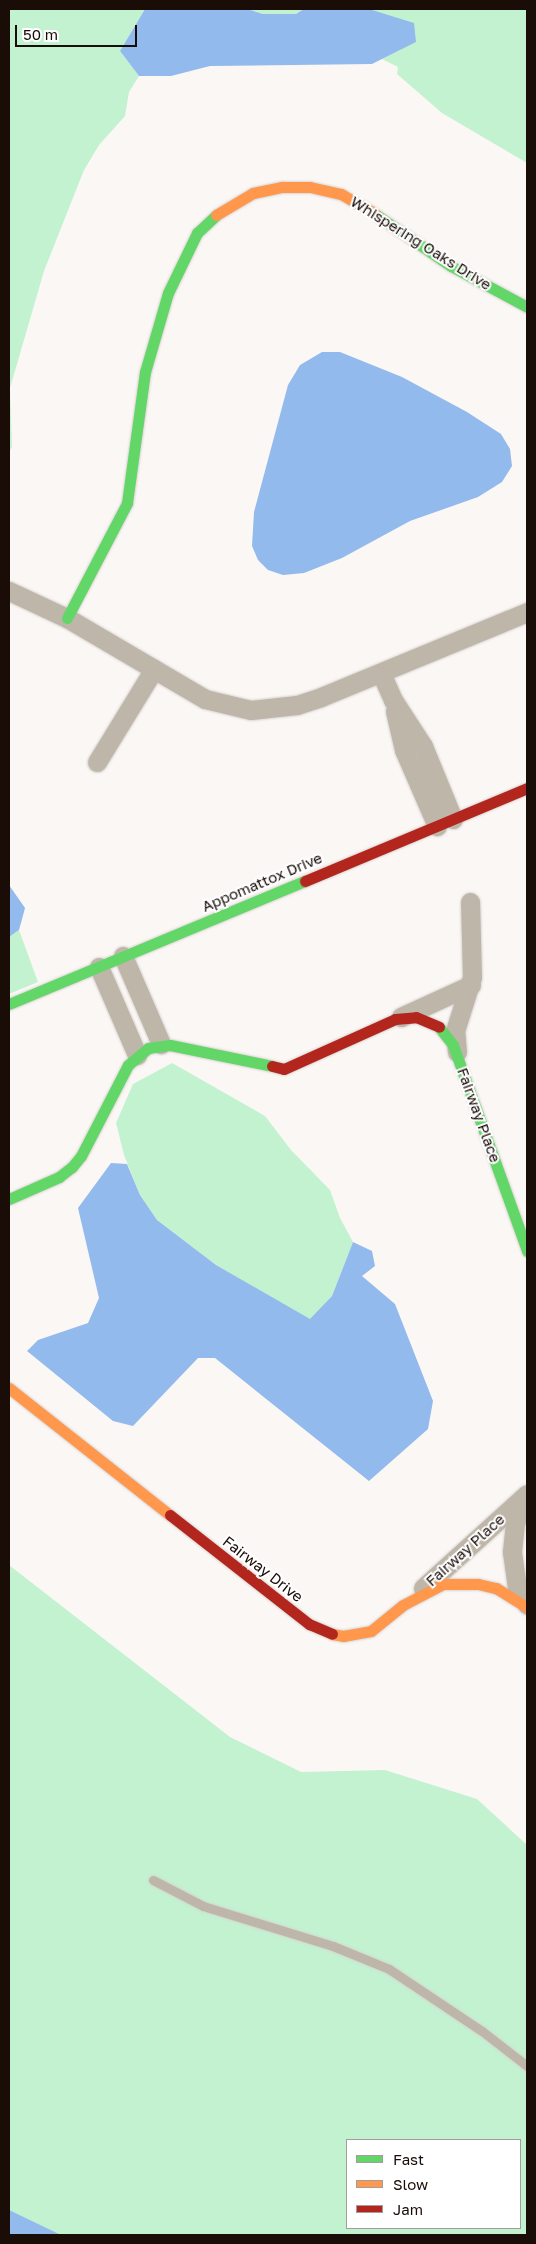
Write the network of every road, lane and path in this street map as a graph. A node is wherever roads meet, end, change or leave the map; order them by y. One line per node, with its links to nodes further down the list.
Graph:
1 (527, 306): 4 (street, Whispering Oaks Drive)
2 (9, 591): 4 (street)
3 (527, 612): 6 (street)
4 (68, 618): 5 (street)
5 (154, 670): 6 (street); 7 (street)
6 (381, 673): 9 (street)
7 (97, 762)
8 (527, 788): 9 (street, Appomattox Drive)
9 (445, 822): 11 (street, Appomattox Drive)
10 (470, 902): 13 (street)
11 (123, 956): 12 (street, Appomattox Drive); 16 (street)
12 (99, 967): 14 (street, Appomattox Drive); 18 (street)
13 (471, 985): 15 (street, Fairway Place); 17 (street)
14 (9, 1004)
15 (395, 1020): 16 (street, Fairway Place); 17 (street, Fairway Place)
16 (161, 1044): 18 (street)
17 (457, 1054): 20 (street, Fairway Place)
18 (137, 1055): 19 (street)
19 (9, 1199)
20 (527, 1251)
21 (9, 1388): 24 (street, Fairway Drive)
22 (527, 1494): 24 (street, Fairway Place)
23 (527, 1498): 25 (street)
24 (403, 1605): 25 (street, Fairway Drive)
25 (527, 1606)
26 (153, 1880): 27 (lane)
27 (527, 2066)

